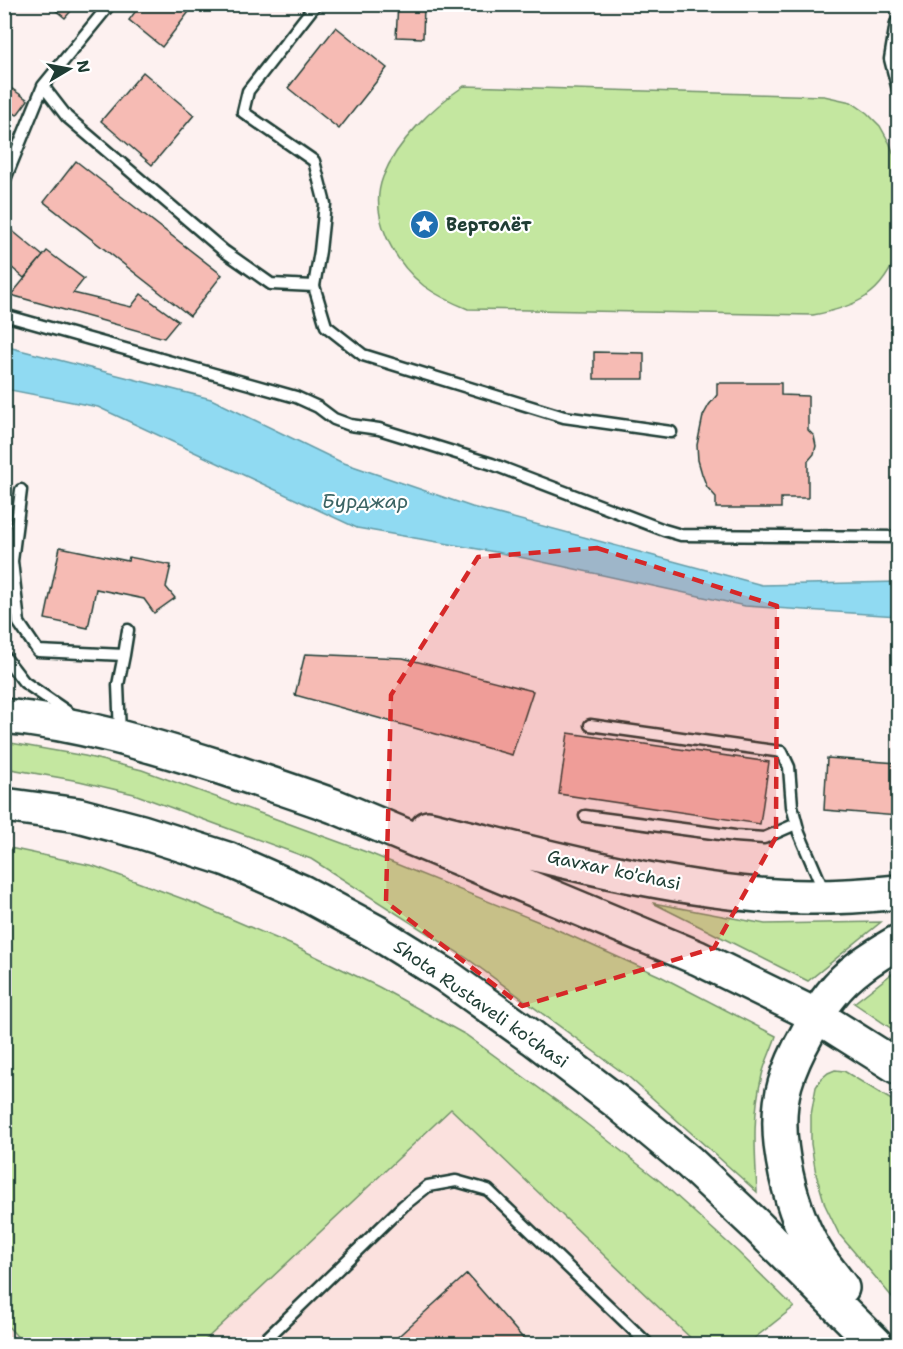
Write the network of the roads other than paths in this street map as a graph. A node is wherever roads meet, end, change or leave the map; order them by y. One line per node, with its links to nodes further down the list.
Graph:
1 (110, 4): 4 (lane)
2 (316, 4): 7 (lane)
3 (898, 21): 5 (lane)
4 (43, 86): 6 (lane); 7 (lane)
5 (898, 90)
6 (5, 181)
7 (314, 286): 9 (lane)
8 (4, 315): 11 (lane)
9 (671, 432)
10 (21, 489): 13 (lane)
11 (898, 537)
12 (128, 630): 13 (lane)
13 (124, 655): 17 (lane)
14 (4, 656): 17 (lane)
15 (4, 716): 17 (main road)
16 (590, 724): 21 (lane)
17 (107, 733): 19 (main road)
18 (4, 804): 29 (main road, Shota Rustaveli ko'chasi)
19 (334, 806): 23 (main road, Gavxar ko'chasi); 25 (main road)
20 (585, 816): 21 (lane)
21 (796, 824): 23 (lane)
22 (898, 892): 23 (main road, Gavxar ko'chasi)
23 (826, 897)
24 (898, 942): 25 (main road)
25 (817, 1016): 26 (main road); 30 (main road)
26 (898, 1067)
27 (261, 1344): 28 (lane)
28 (648, 1344)
29 (876, 1344)
30 (885, 1344)

